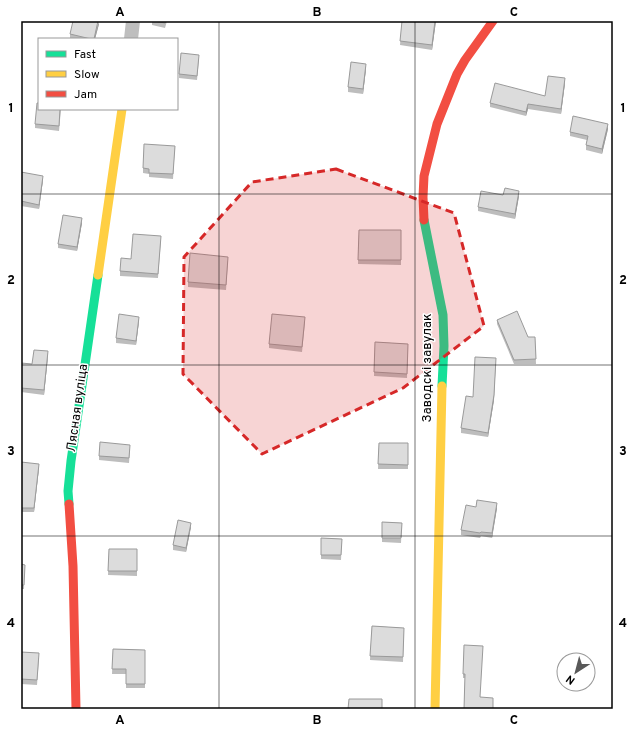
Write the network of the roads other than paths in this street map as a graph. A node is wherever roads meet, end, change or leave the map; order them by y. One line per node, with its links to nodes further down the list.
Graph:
1 (133, 21): 3 (street)
2 (493, 21): 6 (street, Заводскі завулак)
3 (131, 38)
4 (122, 110): 5 (street, Лясная вуліца)
5 (76, 709)
6 (435, 709)

